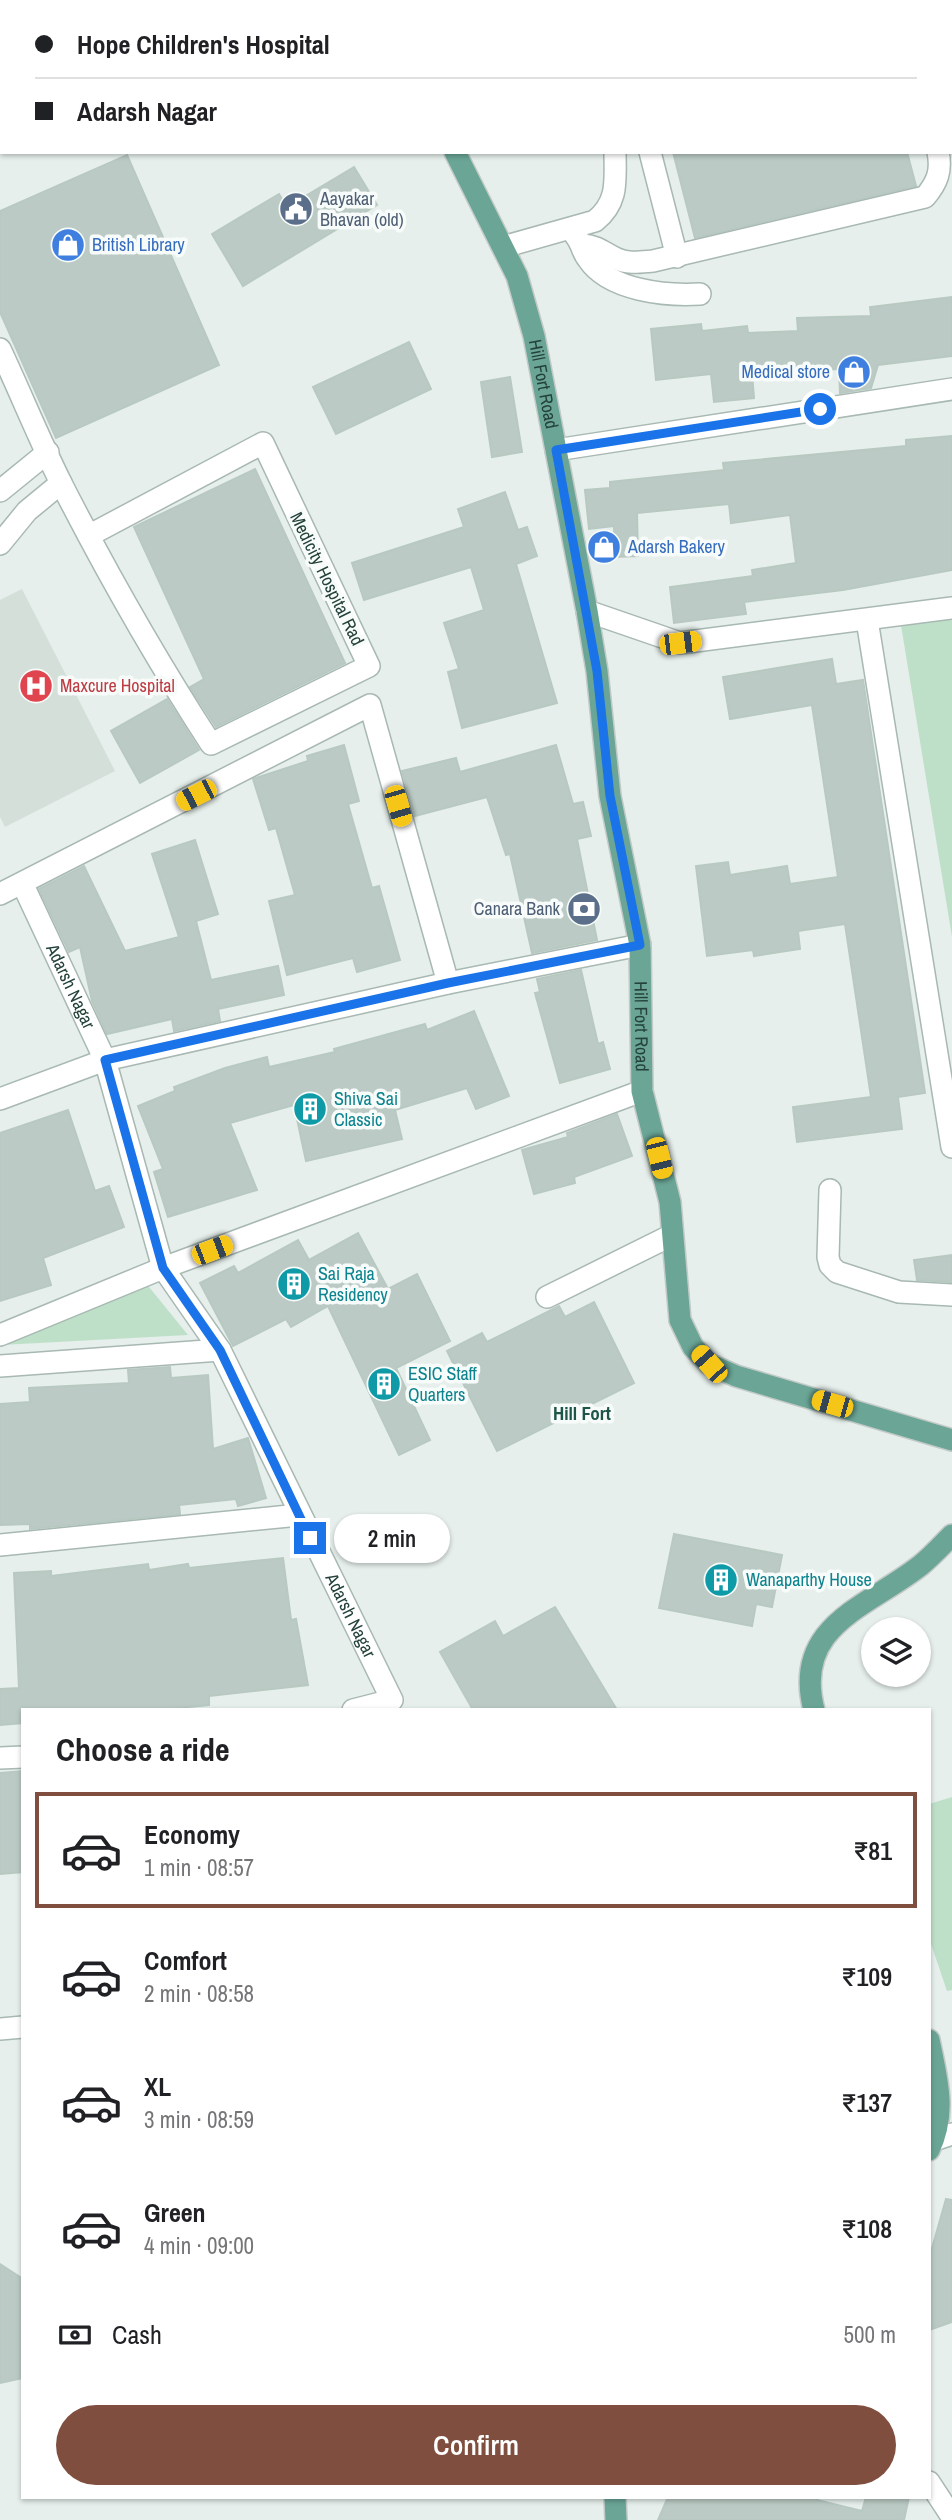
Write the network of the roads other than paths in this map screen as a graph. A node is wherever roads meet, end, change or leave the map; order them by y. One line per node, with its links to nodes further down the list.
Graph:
1 (456, 154): 7 (main road, Hill Fort Road)
2 (615, 154): 5 (street)
3 (651, 154): 8 (street)
4 (937, 154): 8 (street)
5 (569, 228): 6 (street); 7 (street)
6 (583, 245): 8 (street); 9 (street)
7 (503, 247): 12 (main road, Hill Fort Road)
8 (677, 257)
9 (700, 294)
10 (0, 349): 13 (street, Medicity Hospital Rad)
11 (952, 389): 12 (street)
12 (556, 450): 19 (main road, Hill Fort Road)
13 (48, 452): 14 (street, Medicity Hospital Rad); 15 (street)
14 (61, 483): 16 (street, Medicity Hospital Rad); 17 (street)
15 (0, 491)
16 (90, 535): 16 (street, Medicity Hospital Rad)
17 (0, 544)
18 (952, 608): 20 (street)
19 (587, 611): 20 (street); 23 (main road, Hill Fort Road)
20 (867, 620): 28 (street)
21 (23, 885): 22 (street); 24 (street); 25 (street, Adarsh Nagar)
22 (0, 894)
23 (640, 945): 24 (street); 26 (main road, Hill Fort Road)
24 (448, 983): 25 (street)
25 (105, 1060): 27 (street); 31 (street, Adarsh Nagar)
26 (642, 1091): 30 (main road, Hill Fort Road); 31 (street)
27 (0, 1099)
28 (952, 1147)
29 (830, 1191): 32 (street)
30 (672, 1235): 33 (street); 37 (main road, Hill Fort Road)
31 (163, 1268): 34 (street); 35 (street, Adarsh Nagar)
32 (952, 1295)
33 (547, 1297)
34 (0, 1335)
35 (220, 1350): 36 (street); 38 (street, Adarsh Nagar)
36 (0, 1366)
37 (952, 1440)
38 (299, 1515): 40 (street); 41 (street, Adarsh Nagar)
39 (952, 1535): 43 (main road)
40 (0, 1545)
41 (396, 1705): 42 (street, Adarsh Nagar)
42 (370, 1708)
43 (813, 1708)
44 (21, 1757): 45 (street)
45 (0, 1758)
46 (21, 2027): 47 (street)
47 (0, 2029)
48 (931, 2050): 49 (main road)
49 (938, 2141)
50 (931, 2485): 52 (street)
51 (615, 2499): 53 (main road)
52 (952, 2517)
53 (617, 2520)

